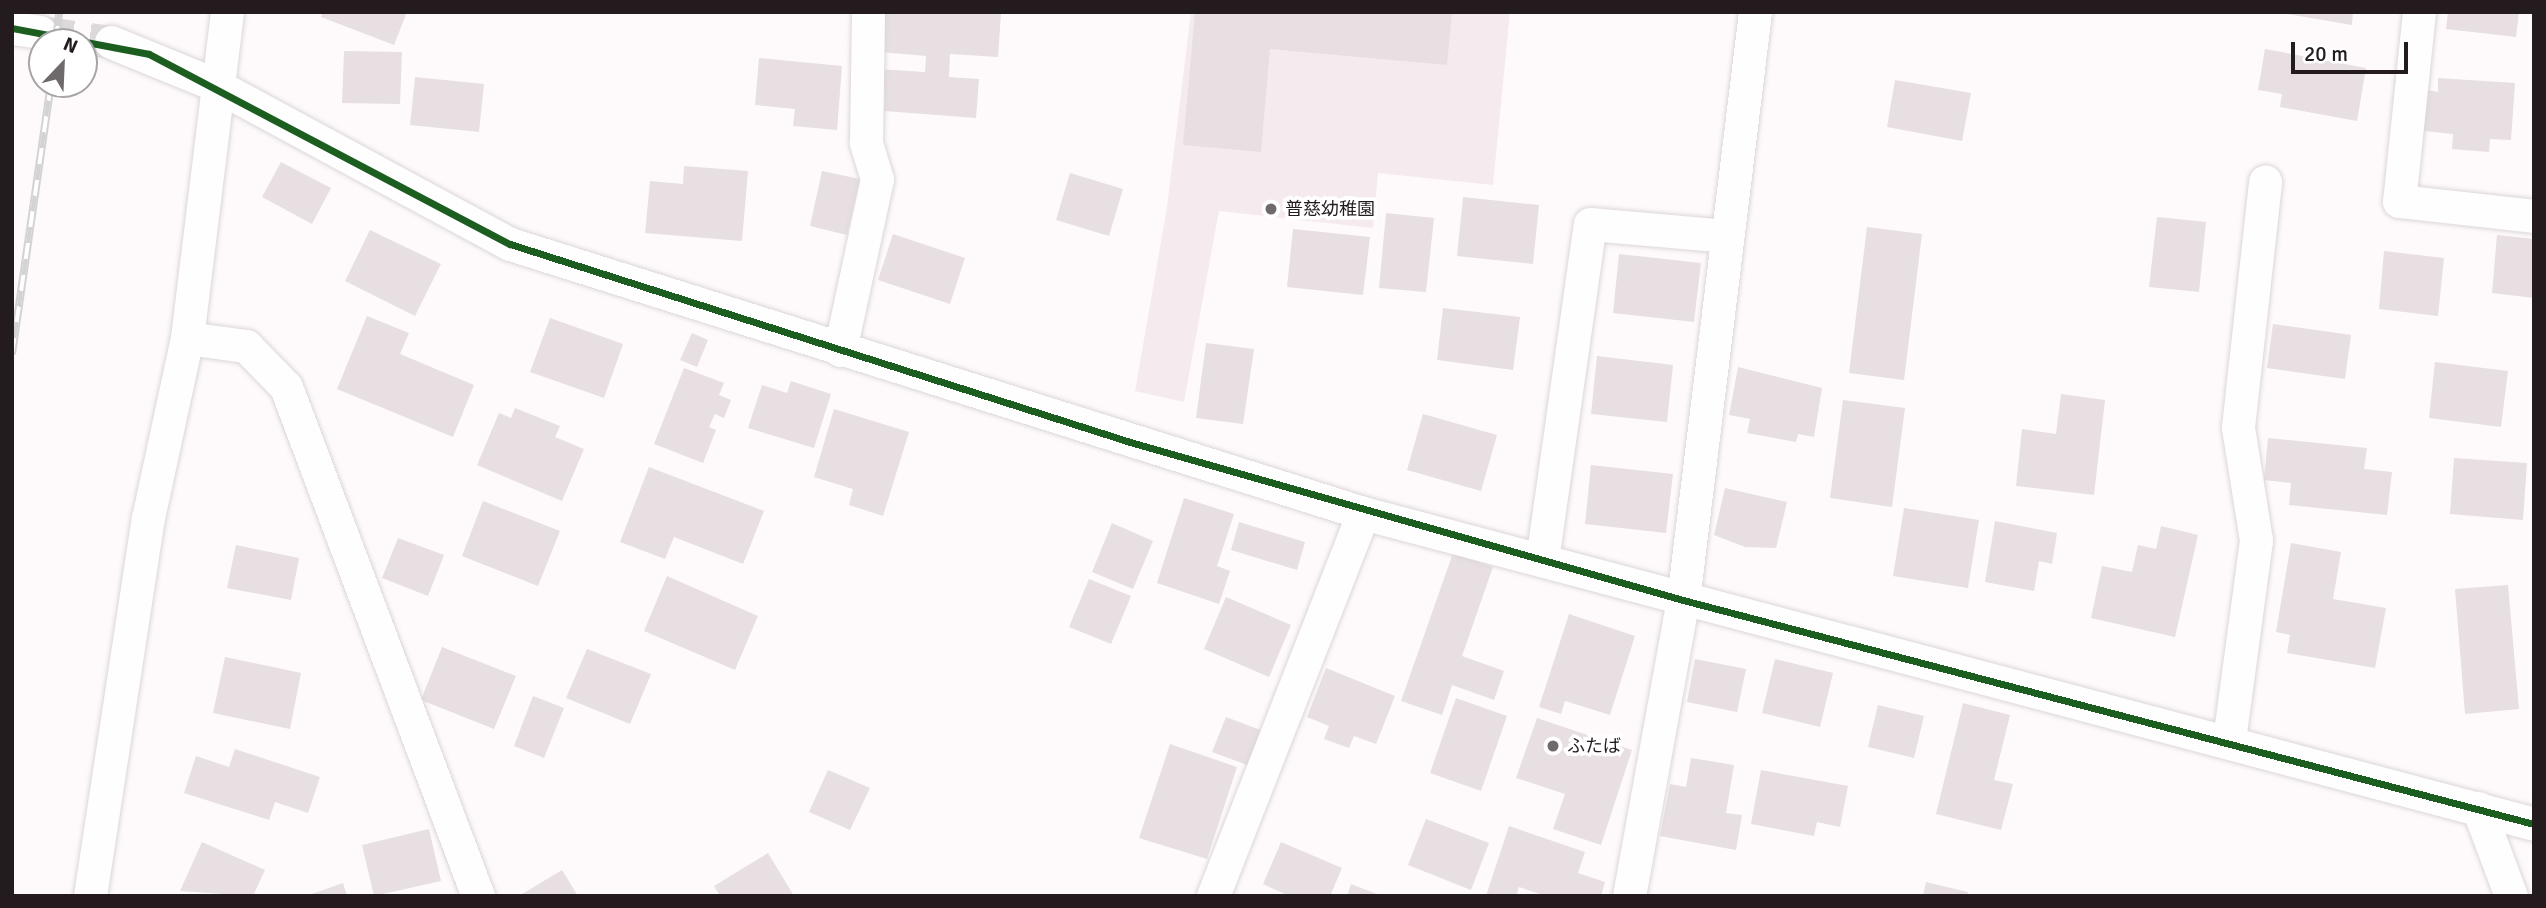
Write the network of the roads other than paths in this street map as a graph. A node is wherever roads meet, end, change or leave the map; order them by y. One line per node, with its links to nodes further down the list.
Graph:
1 (227, 12): 6 (street)
2 (1755, 12): 9 (street)
3 (2419, 12): 8 (street)
4 (868, 13): 11 (street)
5 (111, 42): 6 (street)
6 (214, 84): 10 (street); 11 (street)
7 (2265, 181): 15 (street)
8 (2534, 216)
9 (1726, 236): 13 (street); 14 (street)
10 (187, 338): 18 (street); 19 (street)
11 (839, 350): 12 (street)
12 (1363, 513): 13 (street); 20 (street)
13 (1542, 560): 14 (street)
14 (1683, 600): 15 (street); 21 (street)
15 (2229, 740): 16 (street)
16 (2477, 808): 17 (street); 22 (street)
17 (2534, 824)
18 (90, 896)
19 (478, 896)
20 (1213, 896)
21 (1629, 896)
22 (2511, 896)

